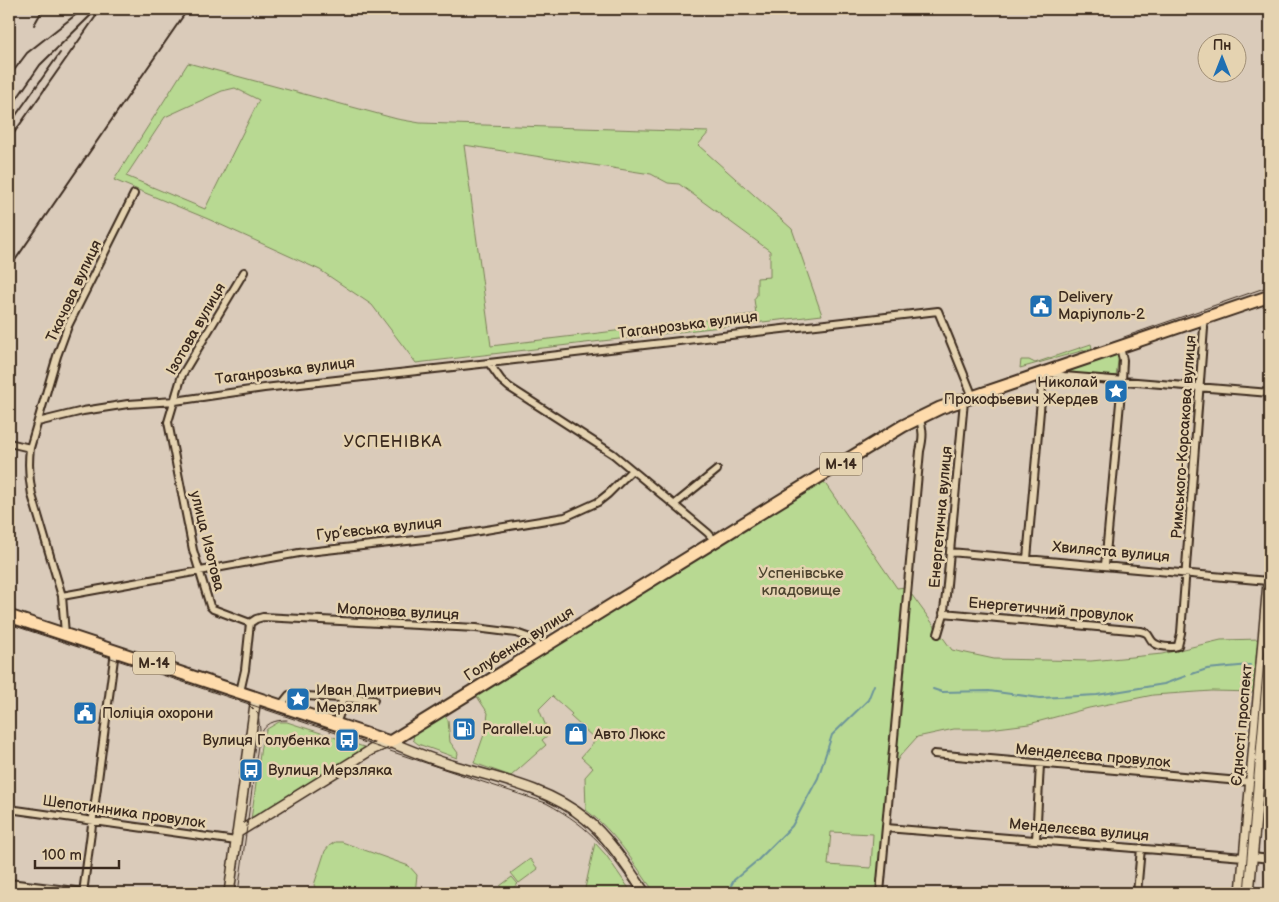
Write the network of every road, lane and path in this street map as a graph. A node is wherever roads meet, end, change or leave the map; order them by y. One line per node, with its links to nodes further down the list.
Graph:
1 (134, 194): 15 (street, Ткачова вулиця)
2 (244, 272): 13 (street, Ізотова вулиця)
3 (1270, 296): 4 (highway, М-14)
4 (1202, 319): 5 (highway, М-14); 10 (street, Римського-Корсакова вулиця)
5 (1120, 347): 7 (highway, М-14); 9 (street)
6 (488, 363): 12 (street, Таганрозька вулиця); 13 (street, Таганрозька вулиця); 18 (street)
7 (1062, 372): 8 (highway, М-14); 9 (street)
8 (1043, 374): 12 (highway, М-14); 23 (street)
9 (1122, 381): 10 (street); 25 (street)
10 (1200, 387): 11 (street); 27 (street, Римського-Корсакова вулиця)
11 (1270, 393)
12 (968, 399): 14 (highway, М-14); 22 (street, Енергетична вулиця)
13 (175, 401): 15 (street, Таганрозька вулиця); 26 (street, улица Изотова)
14 (919, 418): 21 (highway, М-14); 51 (street)
15 (38, 422): 17 (street, Ткачова вулиця)
16 (9, 443): 17 (street)
17 (30, 448): 29 (street, Ткачова вулиця)
18 (632, 470): 20 (street); 26 (street, Гур’євська вулиця)
19 (717, 470): 20 (street)
20 (675, 504): 21 (street)
21 (714, 541): 36 (highway, Голубенка вулиця / М-14)
22 (950, 552): 23 (street, Хвиляста вулиця); 30 (street, Енергетична вулиця)
23 (1027, 559): 25 (street, Хвиляста вулиця)
24 (1270, 560): 28 (street, Єдності проспект)
25 (1105, 565): 27 (street, Хвиляста вулиця)
26 (199, 570): 29 (street, Гур’євська вулиця); 32 (street, улица Изотова)
27 (1186, 572): 28 (street, Хвиляста вулиця); 35 (street, Римського-Корсакова вулиця)
28 (1269, 581): 48 (street, Єдності проспект)
29 (62, 596): 33 (street, Ткачова вулиця)
30 (943, 613): 34 (street, Енергетична вулиця); 35 (street, Енергетичний провулок)
31 (9, 616): 33 (highway, М-14)
32 (250, 623): 36 (street, Молонова вулиця); 39 (street)
33 (65, 634): 37 (highway, М-14)
34 (938, 634)
35 (1178, 646)
36 (541, 648): 45 (highway, Голубенка вулиця / М-14)
37 (116, 651): 39 (highway, М-14); 50 (street)
38 (1270, 664): 55 (street, Єдності проспект)
39 (240, 692): 40 (highway, М-14)
40 (256, 697): 43 (highway, М-14); 52 (street)
41 (342, 698): 42 (street); 43 (street); 44 (street)
42 (374, 700)
43 (281, 705): 44 (highway, М-14)
44 (336, 724): 45 (highway, М-14)
45 (390, 742): 52 (street, Голубенка вулиця); 61 (street)
46 (934, 754): 47 (street, Менделєєва провулок)
47 (1040, 764): 48 (street, Менделєєва провулок); 53 (street)
48 (1251, 782): 55 (street, Єдності проспект)
49 (9, 809): 50 (street, Шепотинника провулок)
50 (93, 821): 52 (street, Шепотинника провулок); 58 (street)
51 (886, 828): 53 (street, Менделєєва вулиця); 62 (street)
52 (236, 837): 60 (street)
53 (1036, 840): 54 (street, Менделєєва вулиця)
54 (1141, 848): 55 (street, Менделєєва вулиця); 63 (street)
55 (1248, 857): 56 (street, Менделєєва вулиця); 64 (street, Єдності проспект); 65 (street, Єдності проспект)
56 (1270, 859)
57 (9, 883): 58 (street)
58 (83, 893): 59 (street)
59 (92, 893)
60 (229, 893)
61 (646, 893)
62 (880, 893)
63 (1137, 893)
64 (1241, 893)
65 (1249, 893)

